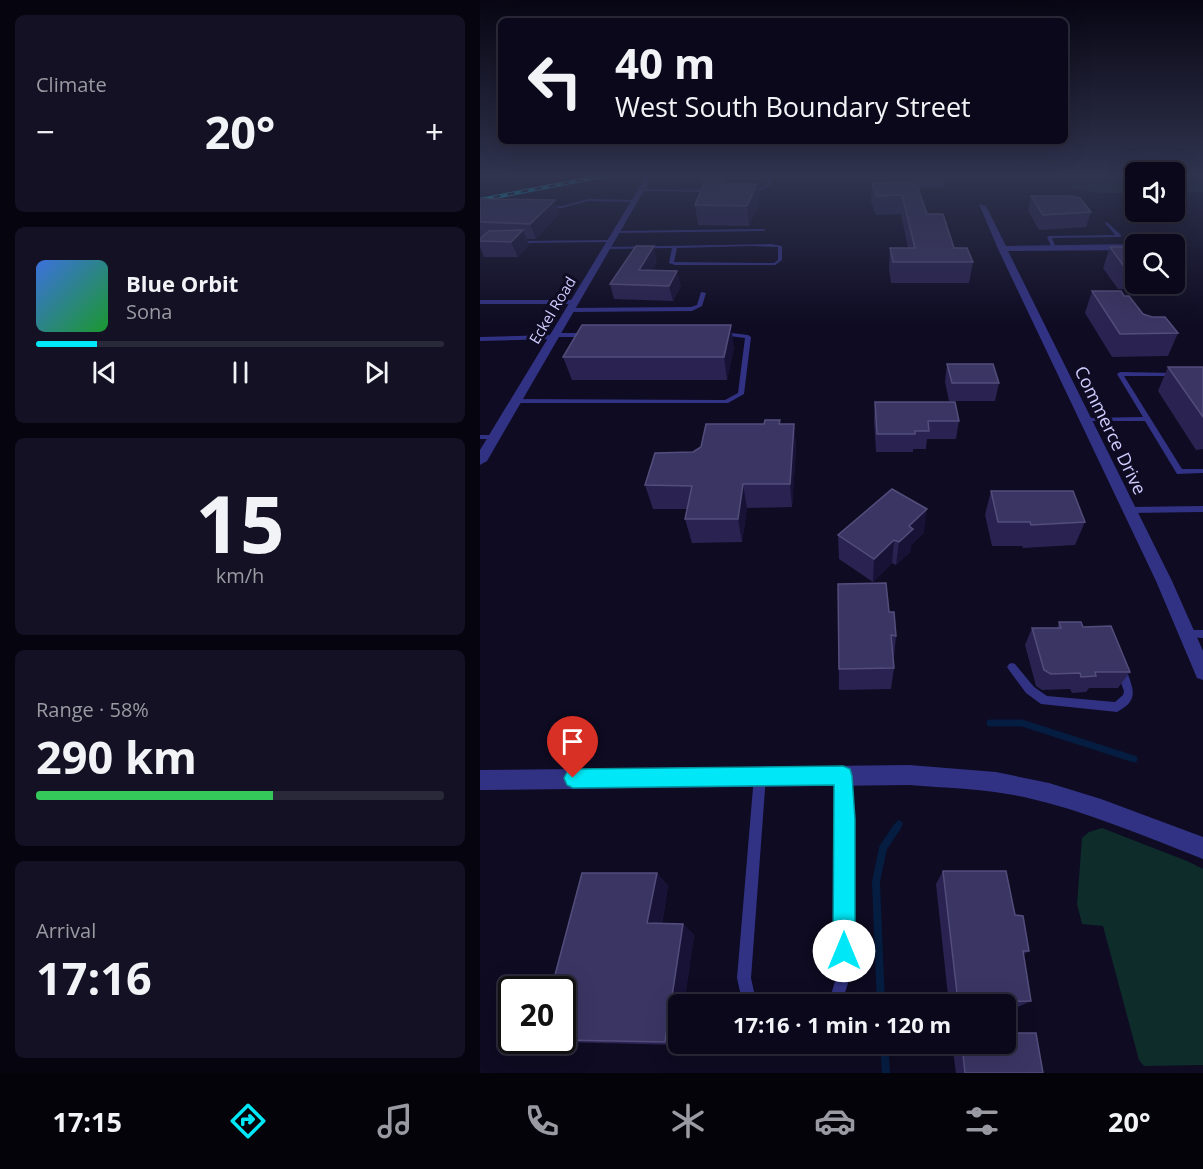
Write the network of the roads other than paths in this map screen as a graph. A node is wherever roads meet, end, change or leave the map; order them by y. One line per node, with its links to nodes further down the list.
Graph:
1 (620, 225): 5 (street, Eckel Road)
2 (991, 225): 11 (street, Commerce Drive)
3 (1110, 225): 10 (lane)
4 (763, 230): 5 (lane)
5 (616, 232): 7 (street, Eckel Road)
6 (514, 242): 7 (lane)
7 (608, 245): 8 (lane); 14 (street, Eckel Road)
8 (675, 246): 8 (lane)
9 (1125, 247): 10 (street)
10 (1054, 248): 11 (street)
11 (1002, 249): 22 (street, Commerce Drive)
12 (703, 293): 14 (lane)
13 (480, 302): 14 (lane)
14 (572, 306): 17 (street, Eckel Road)
15 (719, 334): 20 (lane)
16 (594, 335): 17 (lane)
17 (554, 336): 18 (lane); 20 (street, Eckel Road)
18 (480, 339)
19 (1186, 373): 21 (lane)
20 (515, 401): 24 (street, Eckel Road)
21 (1148, 419): 22 (lane); 26 (lane)
22 (1086, 420): 28 (street, Commerce Drive)
23 (480, 437): 24 (lane)
24 (494, 437): 25 (street, Eckel Road)
25 (480, 461)
26 (1203, 471)
27 (1203, 509): 28 (lane)
28 (1130, 510): 29 (street, Commerce Drive)
29 (1188, 634): 30 (lane); 33 (street, Commerce Drive)
30 (1203, 634)
31 (1119, 662): 32 (lane)
32 (1012, 668)
33 (1203, 672)
34 (760, 776): 35 (street); 36 (street); 38 (lane)
35 (843, 776): 37 (street); 39 (lane)
36 (480, 780)
37 (1203, 848)
38 (748, 994)
39 (838, 994)

